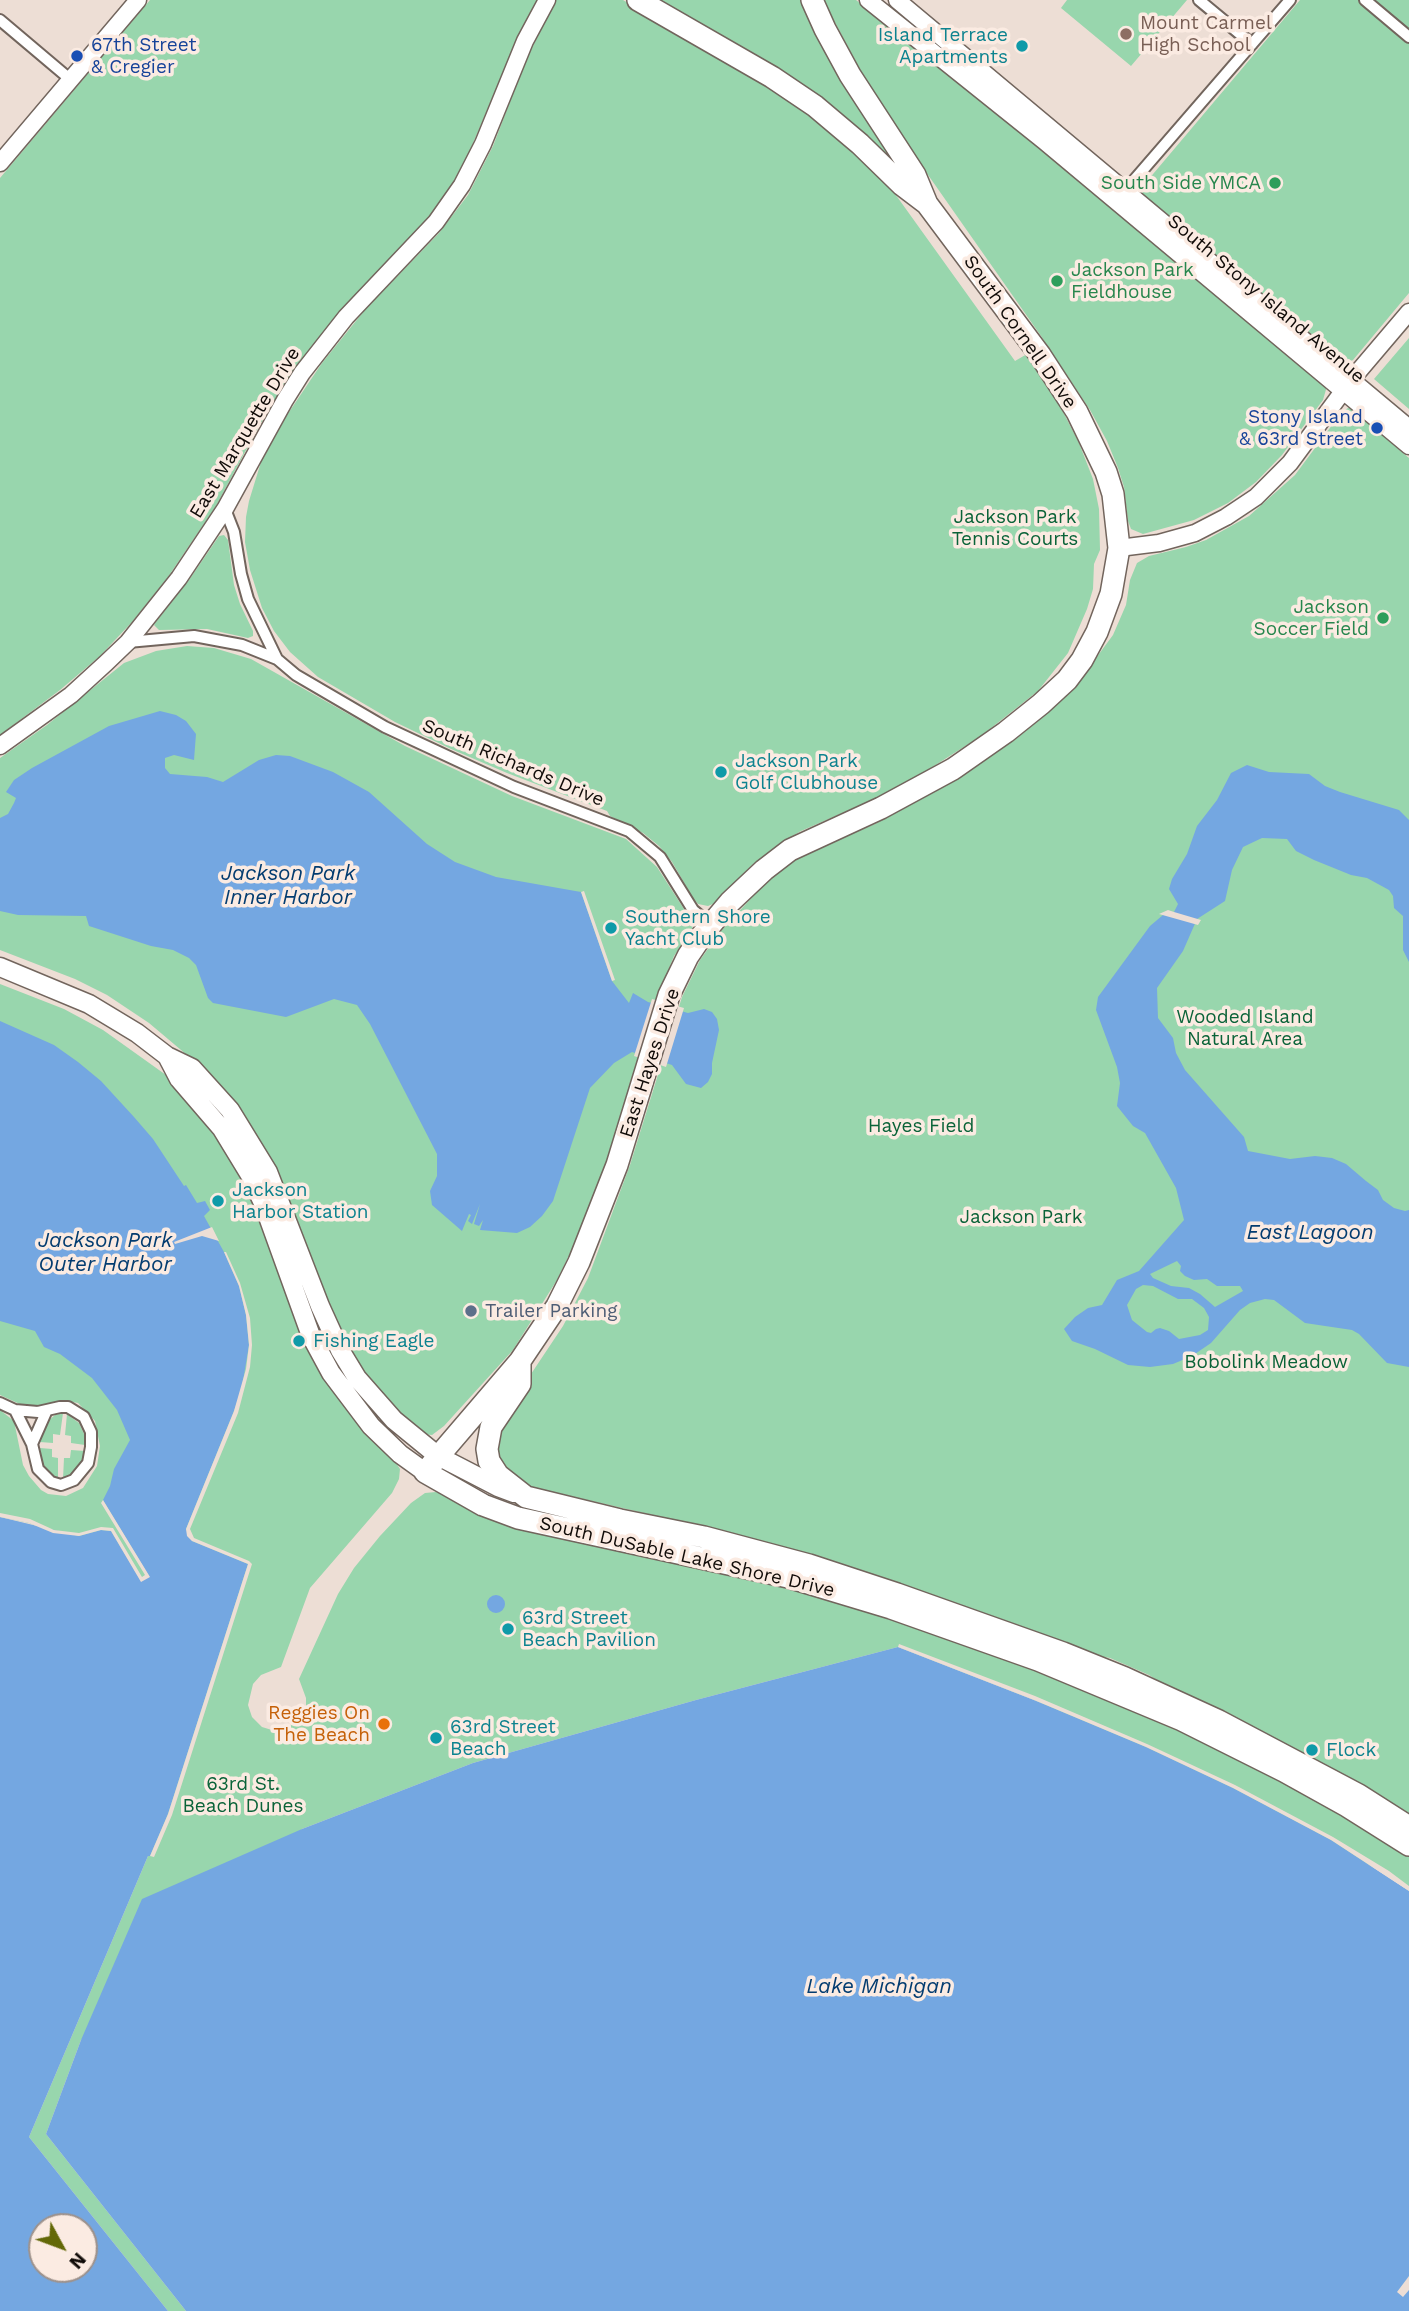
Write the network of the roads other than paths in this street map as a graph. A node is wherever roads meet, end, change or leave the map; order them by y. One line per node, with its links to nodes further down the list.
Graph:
1 (138, 0): 13 (main road)
2 (547, 0): 21 (main road, East Marquette Drive)
3 (638, 0): 16 (highway, South Cornell Drive)
4 (813, 0): 16 (highway, South Cornell Drive)
5 (868, 0): 15 (main road, South Stony Island Avenue)
6 (1199, 0): 12 (street)
7 (1290, 0): 12 (street)
8 (1365, 0): 11 (street)
9 (901, 1): 15 (main road, South Stony Island Avenue)
10 (0, 20): 13 (street)
11 (1409, 37)
12 (1252, 44): 15 (street)
13 (71, 80): 14 (main road)
14 (0, 163)
15 (1121, 196): 18 (main road, South Stony Island Avenue)
16 (927, 204): 22 (highway, South Cornell Drive)
17 (1409, 312): 18 (main road)
18 (1347, 385): 19 (main road, South Stony Island Avenue); 20 (main road, South Stony Island Avenue); 22 (main road)
19 (1409, 428)
20 (1409, 446)
21 (225, 509): 23 (main road, East Marquette Drive); 24 (street, South Richards Drive)
22 (1119, 548): 26 (highway, East Hayes Drive)
23 (128, 642): 24 (street, South Richards Drive); 25 (main road, East Marquette Drive)
24 (277, 659): 26 (street, South Richards Drive)
25 (0, 747)
26 (711, 925): 28 (highway, East Hayes Drive)
27 (0, 967): 33 (main road)
28 (520, 1361): 33 (highway, East Hayes Drive); 34 (highway)
29 (0, 1402): 30 (street)
30 (15, 1410): 31 (street); 32 (street)
31 (47, 1410): 32 (street); 32 (street)
32 (32, 1444)
33 (432, 1464): 34 (main road, South DuSable Lake Shore Drive); 36 (highway, South DuSable Lake Shore Drive)
34 (526, 1497): 35 (highway, South DuSable Lake Shore Drive)
35 (1409, 1827)
36 (1409, 1845)

